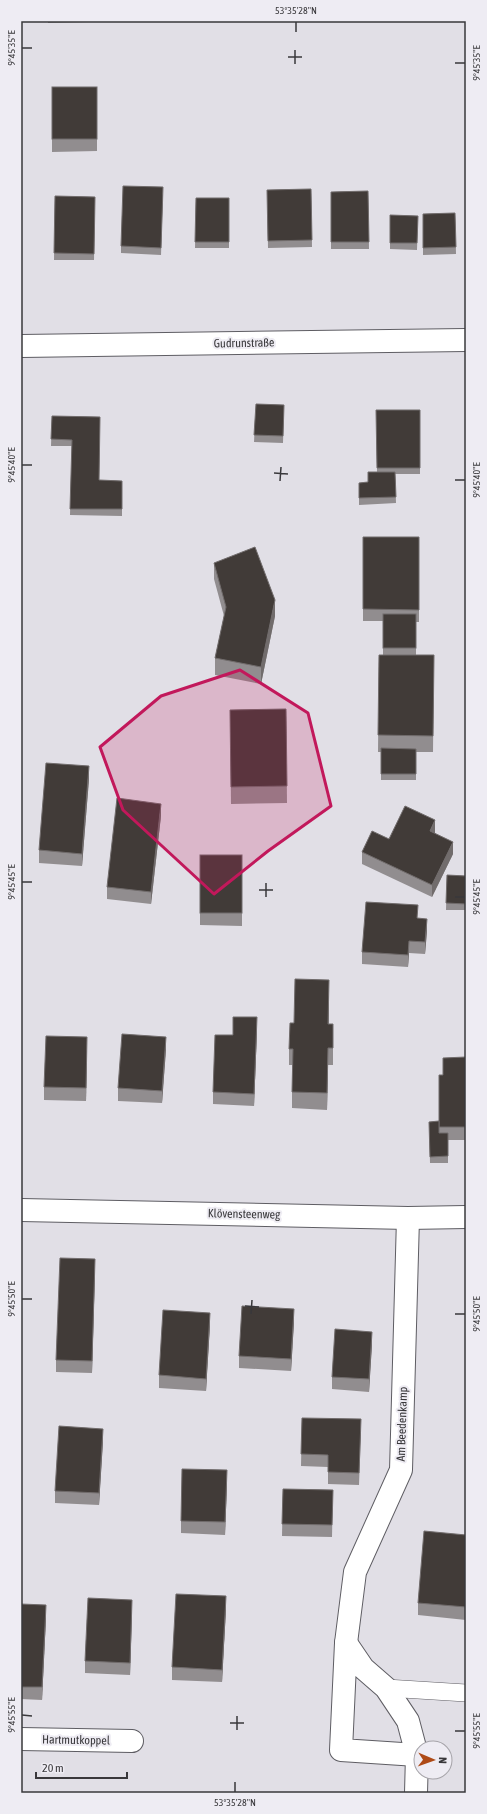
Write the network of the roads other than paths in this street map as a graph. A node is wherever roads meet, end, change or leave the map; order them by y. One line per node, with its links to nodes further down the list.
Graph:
1 (466, 340): 2 (street, Gudrunstraße)
2 (21, 346)
3 (21, 1210): 5 (street, Klövensteenweg)
4 (466, 1217): 5 (street, Klövensteenweg)
5 (408, 1218): 6 (street, Am Beedenkamp)
6 (346, 1643): 7 (street); 12 (street, Am Beedenkamp)
7 (386, 1688): 8 (lane); 10 (street)
8 (466, 1694)
9 (21, 1739): 11 (street, Hartmutkoppel)
10 (413, 1740)
11 (132, 1741)
12 (413, 1756)
13 (416, 1780): 14 (street)
14 (416, 1793)

